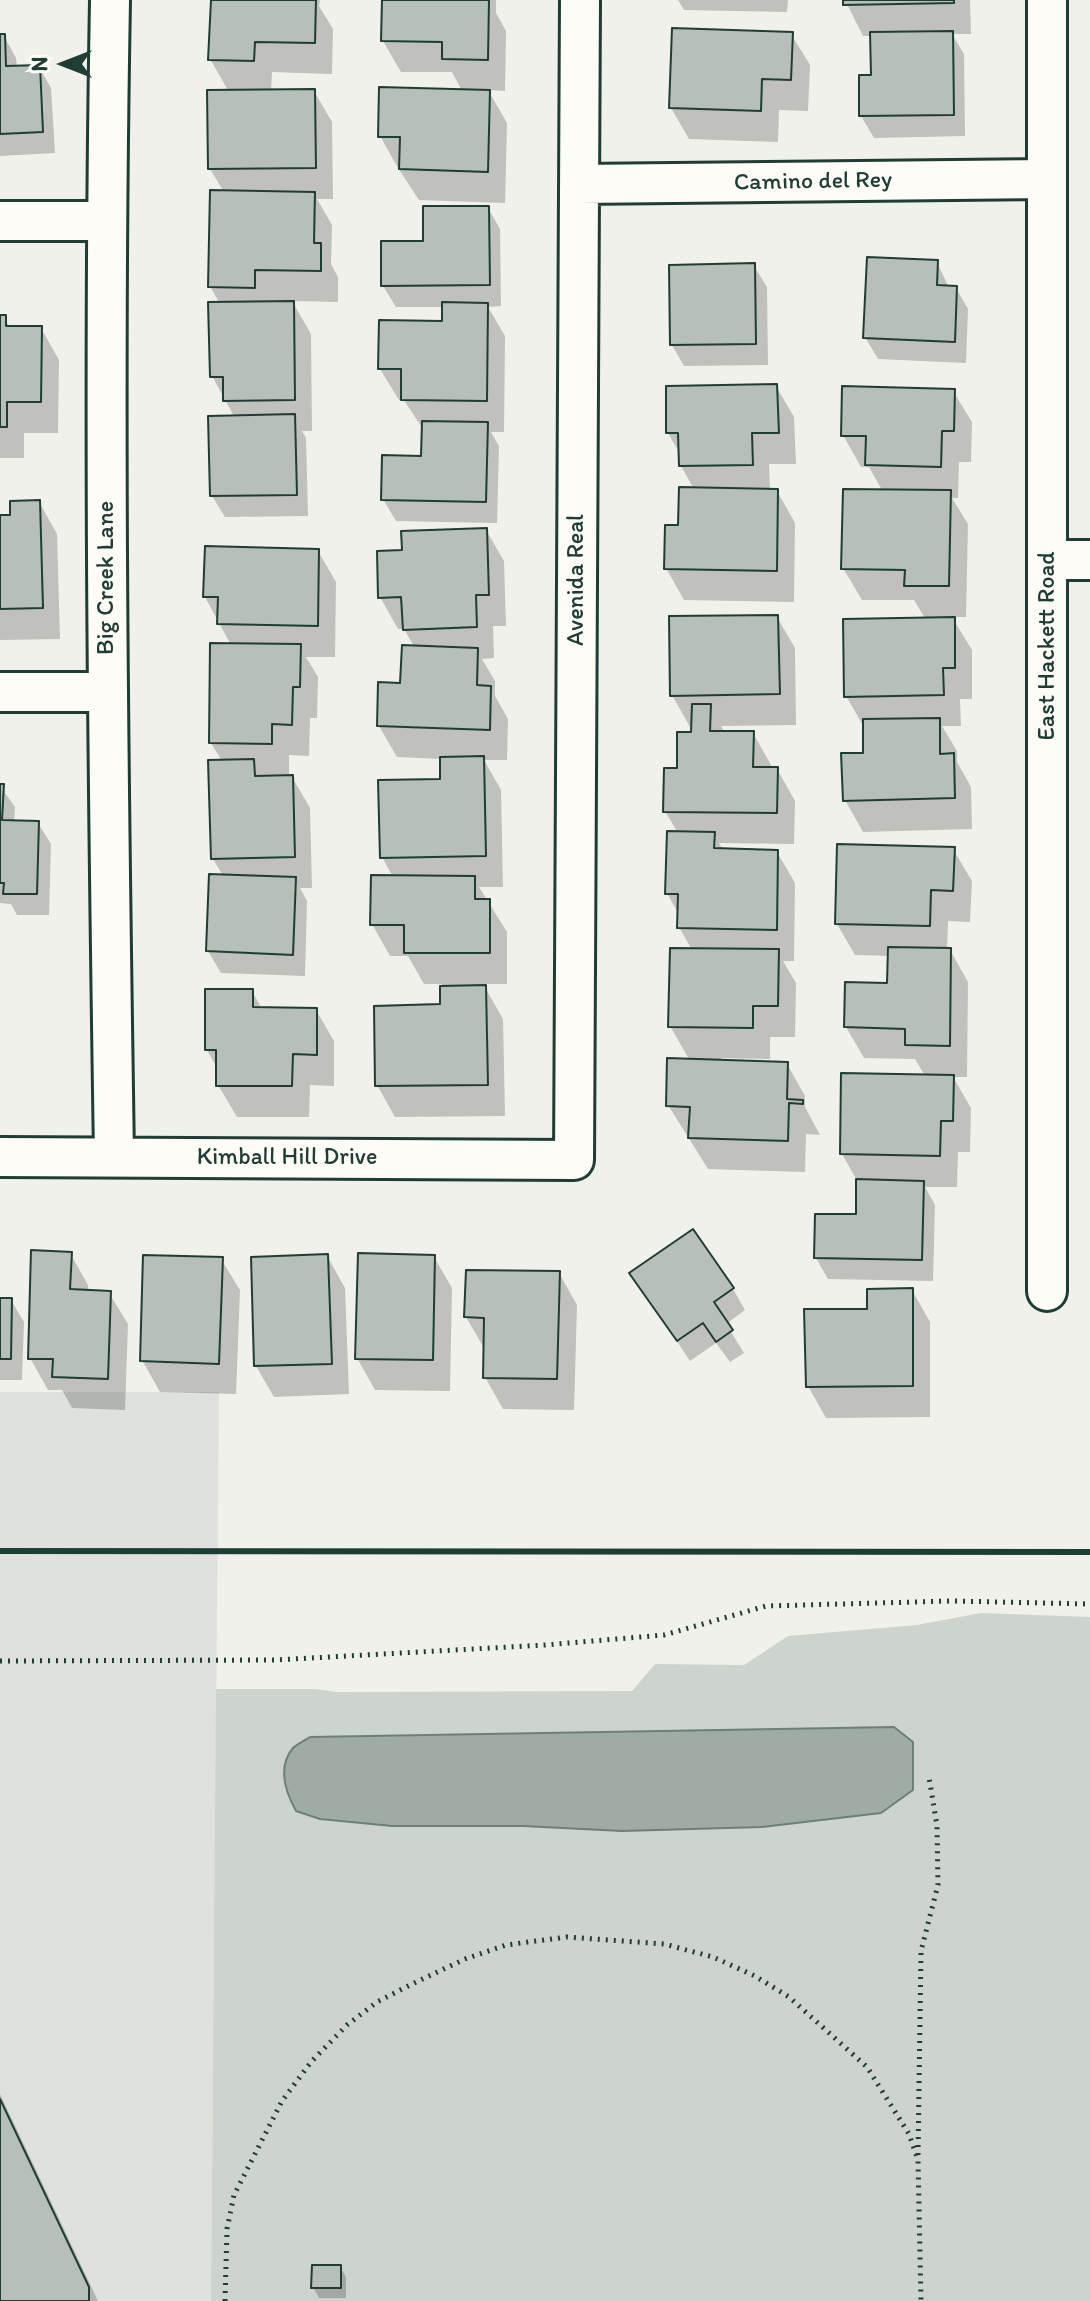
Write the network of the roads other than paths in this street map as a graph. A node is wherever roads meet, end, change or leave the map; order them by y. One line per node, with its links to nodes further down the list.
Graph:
1 (110, 0): 7 (street, Big Creek Lane)
2 (580, 0): 5 (street, Avenida Real)
3 (1047, 0): 4 (street, East Hackett Road)
4 (1046, 179): 5 (street, Camino del Rey); 8 (street, East Hackett Road)
5 (580, 184): 14 (street, Avenida Real)
6 (0, 221): 7 (street)
7 (106, 221): 11 (street, Big Creek Lane)
8 (1049, 560): 9 (street); 15 (street, East Hackett Road)
9 (1090, 560)
10 (0, 692): 11 (street)
11 (107, 692): 12 (street, Big Creek Lane)
12 (114, 1156): 13 (street, Kimball Hill Drive); 14 (street, Kimball Hill Drive)
13 (0, 1157)
14 (574, 1160)
15 (1047, 1291)

